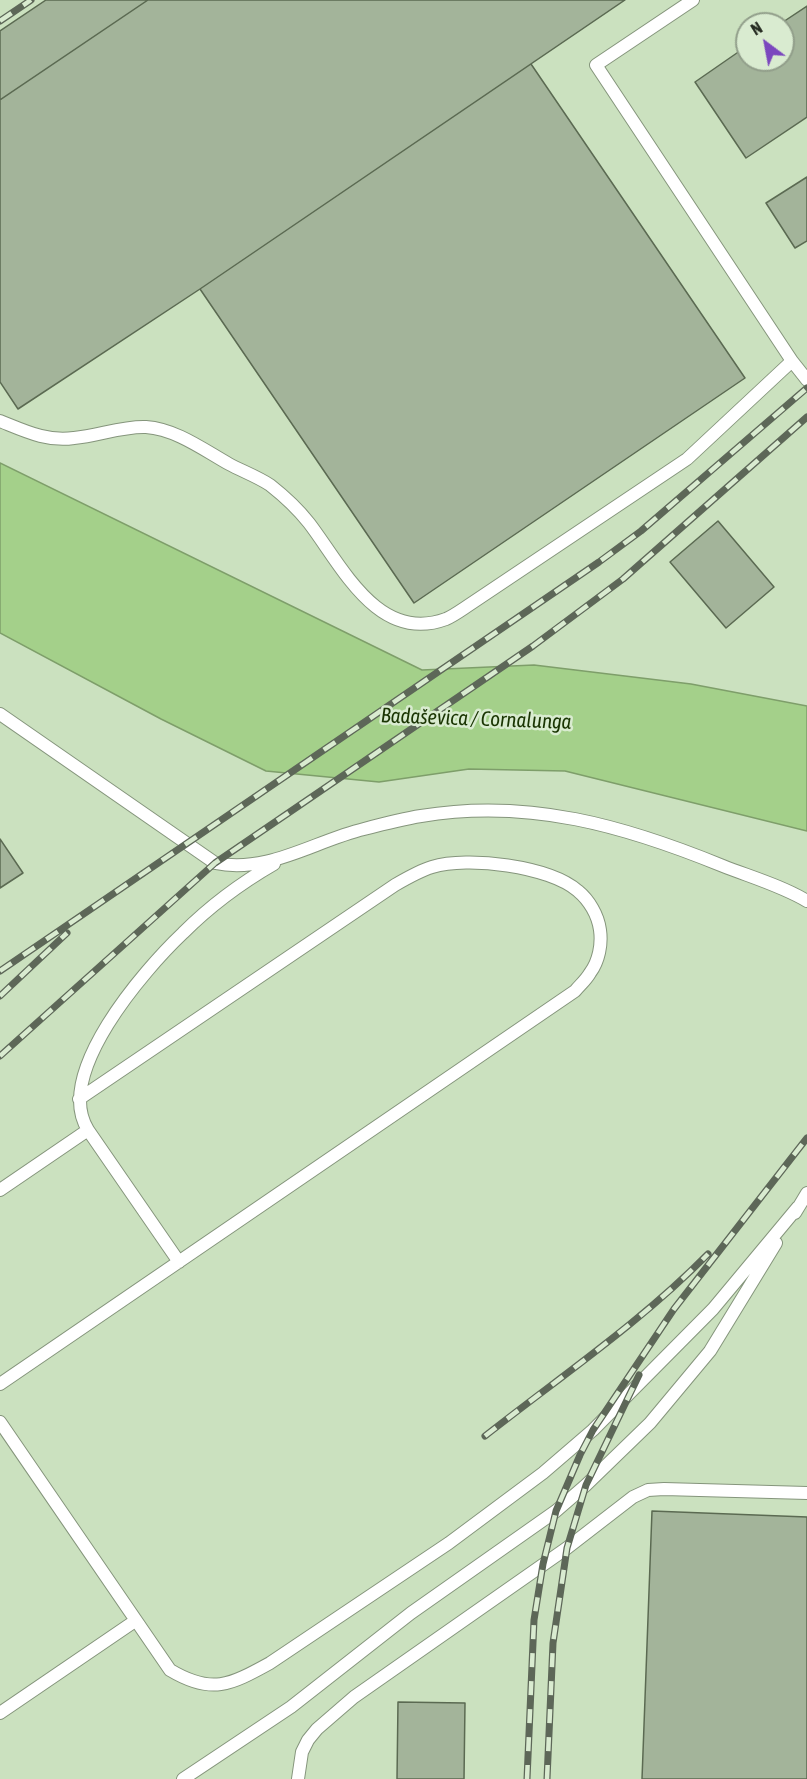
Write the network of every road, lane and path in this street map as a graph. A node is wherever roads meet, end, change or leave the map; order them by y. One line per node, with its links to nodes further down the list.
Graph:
1 (693, 0): 2 (lane)
2 (792, 361): 3 (lane); 4 (lane)
3 (807, 380)
4 (0, 421)
5 (0, 714): 6 (lane)
6 (288, 856): 7 (lane); 8 (lane)
7 (807, 901)
8 (79, 1099): 9 (lane); 13 (lane)
9 (88, 1130): 10 (lane); 13 (lane)
10 (0, 1190)
11 (807, 1193): 12 (lane)
12 (798, 1207): 17 (lane); 19 (lane)
13 (179, 1262): 14 (lane)
14 (0, 1384)
15 (0, 1422): 17 (lane)
16 (807, 1493): 20 (lane)
17 (135, 1621): 18 (lane)
18 (0, 1713)
19 (183, 1779)
20 (298, 1779)

